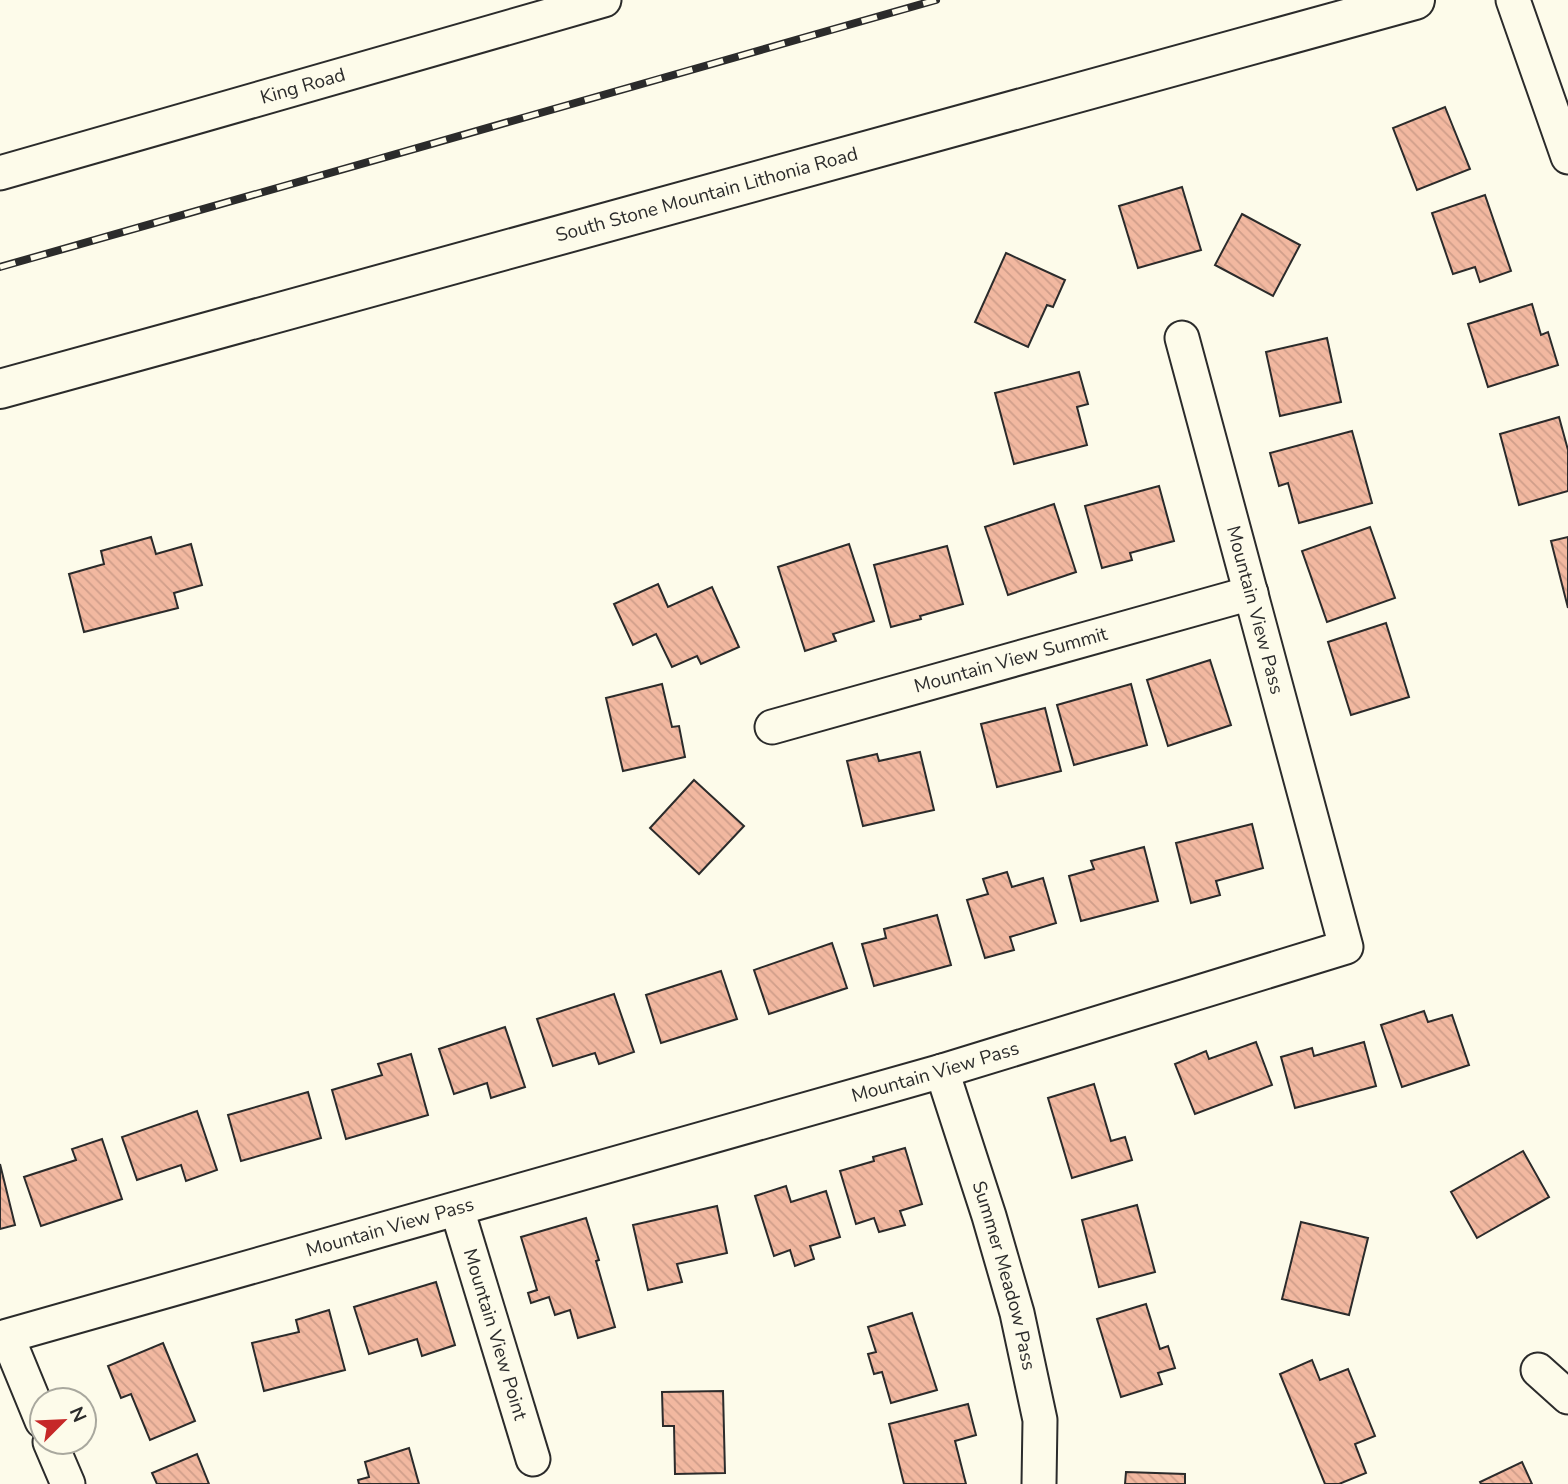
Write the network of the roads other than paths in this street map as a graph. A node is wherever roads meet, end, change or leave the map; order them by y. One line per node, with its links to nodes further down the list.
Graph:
1 (604, 0): 5 (street, King Road)
2 (1415, 0): 7 (main road, South Stone Mountain Lithonia Road)
3 (1513, 0): 4 (street)
4 (1568, 157)
5 (0, 173)
6 (1182, 338): 8 (street, Mountain View Pass)
7 (0, 389)
8 (1251, 593): 9 (street, Mountain View Summit); 10 (street, Mountain View Pass)
9 (772, 727)
10 (942, 1072): 11 (street, Mountain View Pass); 18 (street, Summer Meadow Pass)
11 (457, 1209): 13 (street, Mountain View Pass); 16 (street, Mountain View Point)
12 (1538, 1370): 14 (street)
13 (28, 1387)
14 (1568, 1397)
15 (56, 1456): 17 (street)
16 (533, 1459)
17 (68, 1484)
18 (1039, 1484)

